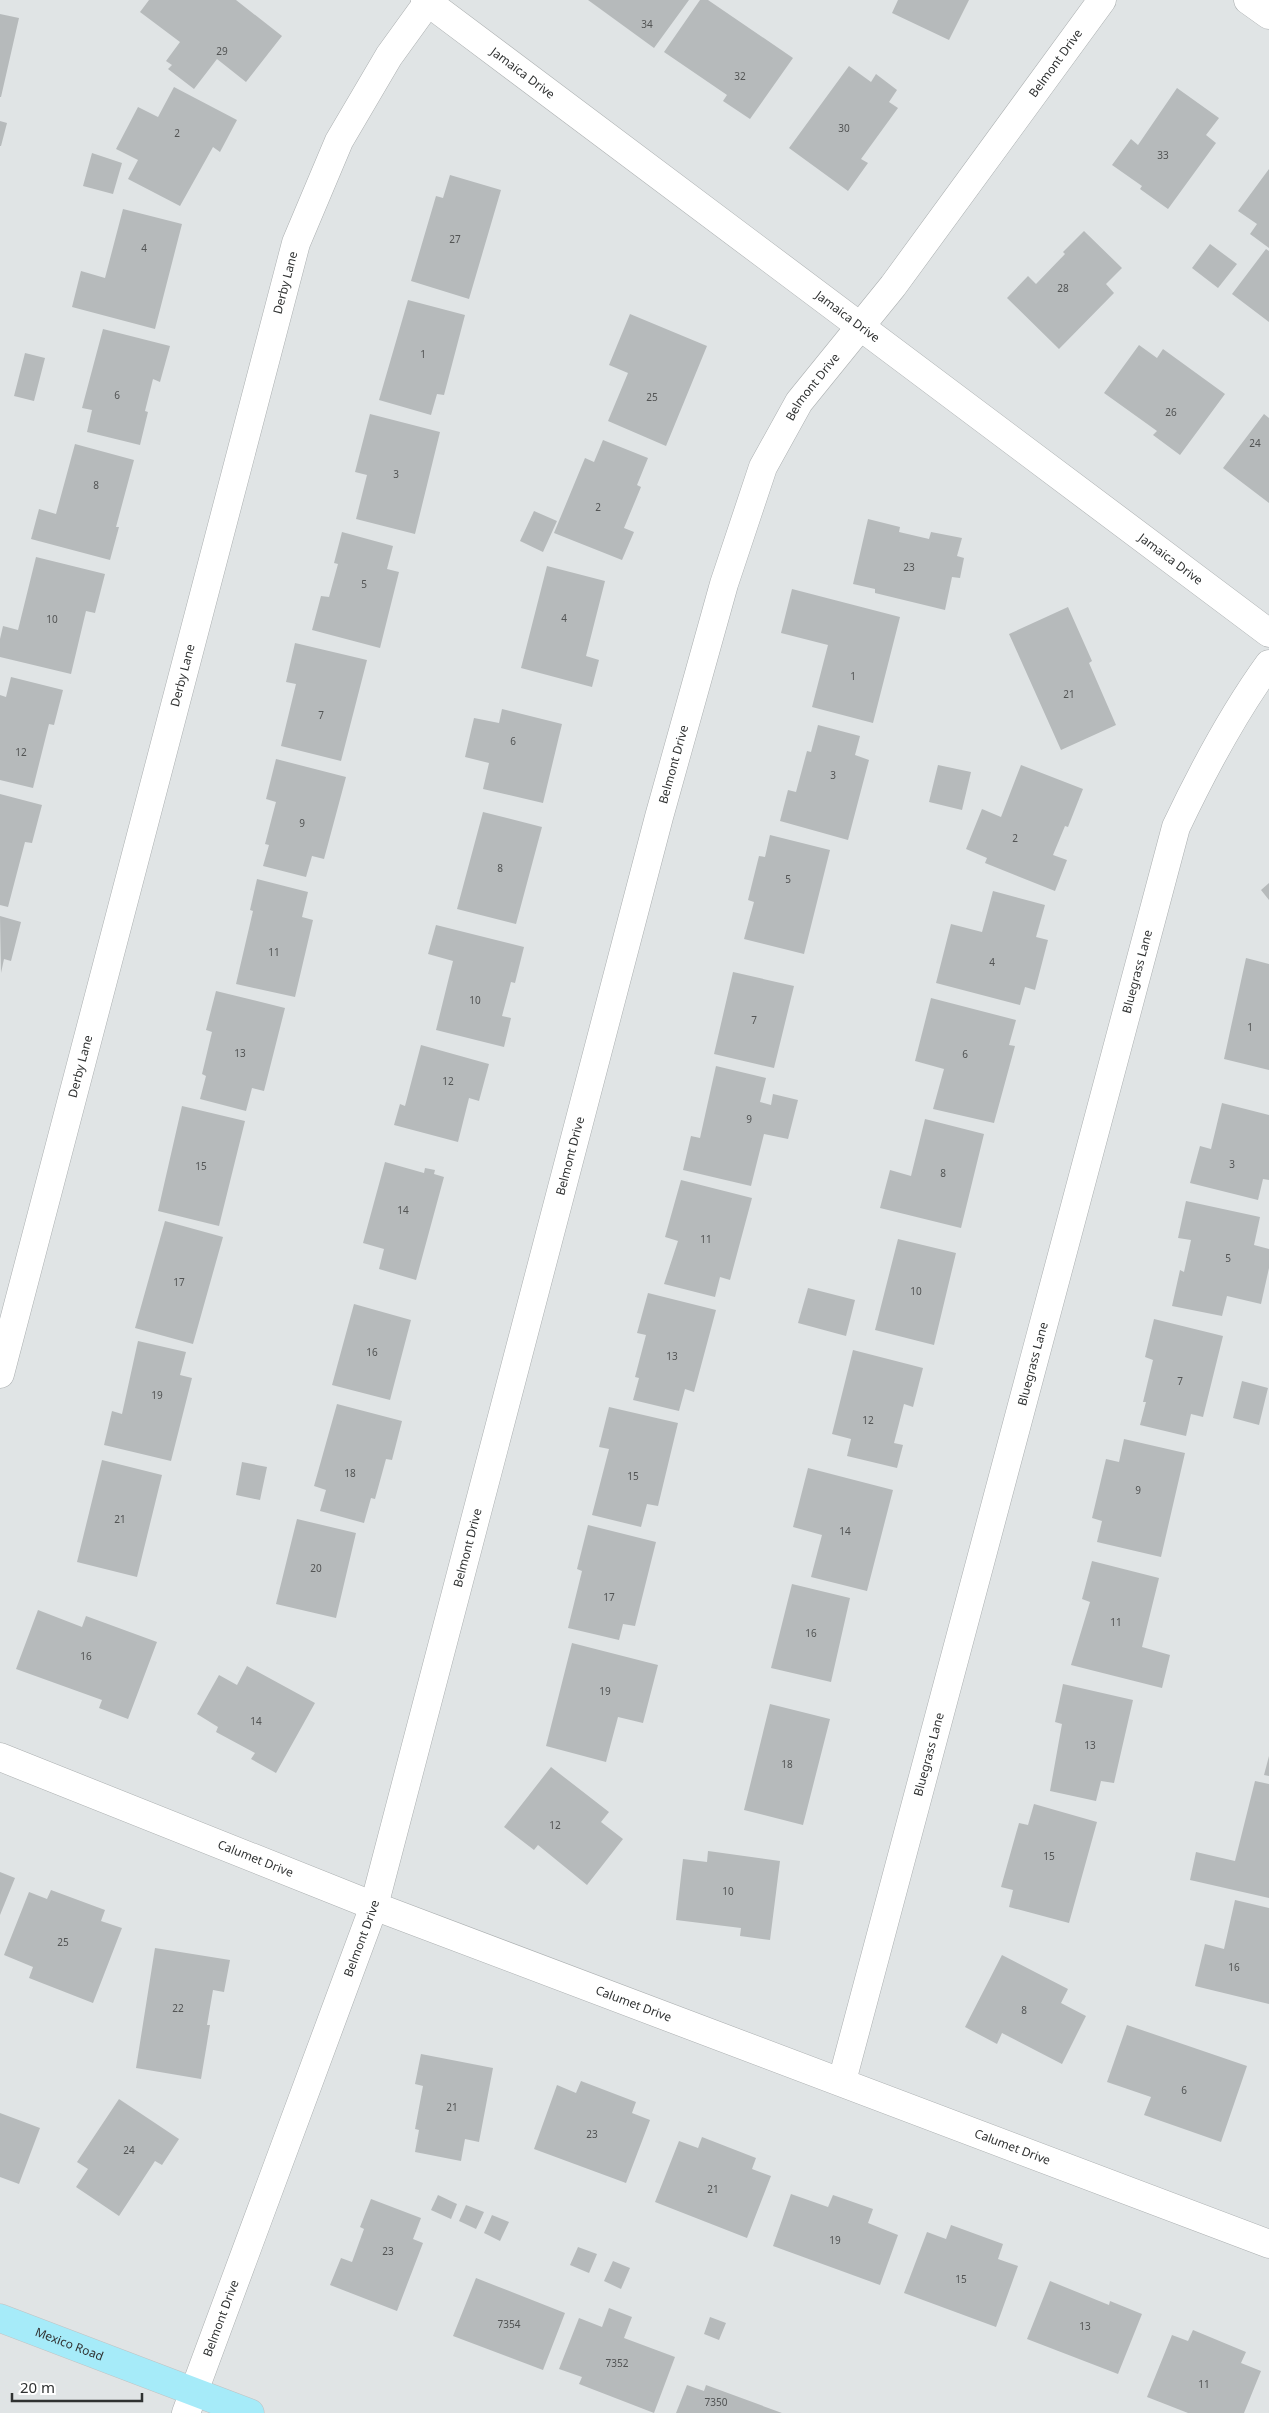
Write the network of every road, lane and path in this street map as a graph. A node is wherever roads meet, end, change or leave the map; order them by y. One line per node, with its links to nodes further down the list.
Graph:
1 (1102, 0): 5 (street, Belmont Drive)
2 (1248, 0): 4 (street)
3 (426, 1): 5 (street, Jamaica Drive); 8 (street, Derby Lane)
4 (1269, 15)
5 (860, 327): 6 (street, Jamaica Drive); 10 (street, Belmont Drive)
6 (1269, 633)
7 (1269, 664): 11 (street, Bluegrass Lane)
8 (0, 1374)
9 (0, 1757): 10 (street, Calumet Drive)
10 (374, 1906): 11 (street, Calumet Drive); 14 (street, Belmont Drive)
11 (842, 2081): 12 (street, Calumet Drive)
12 (1269, 2244)
13 (0, 2318): 14 (main road, Mexico Road)
14 (190, 2402): 15 (main road, Mexico Road)
15 (250, 2413)

